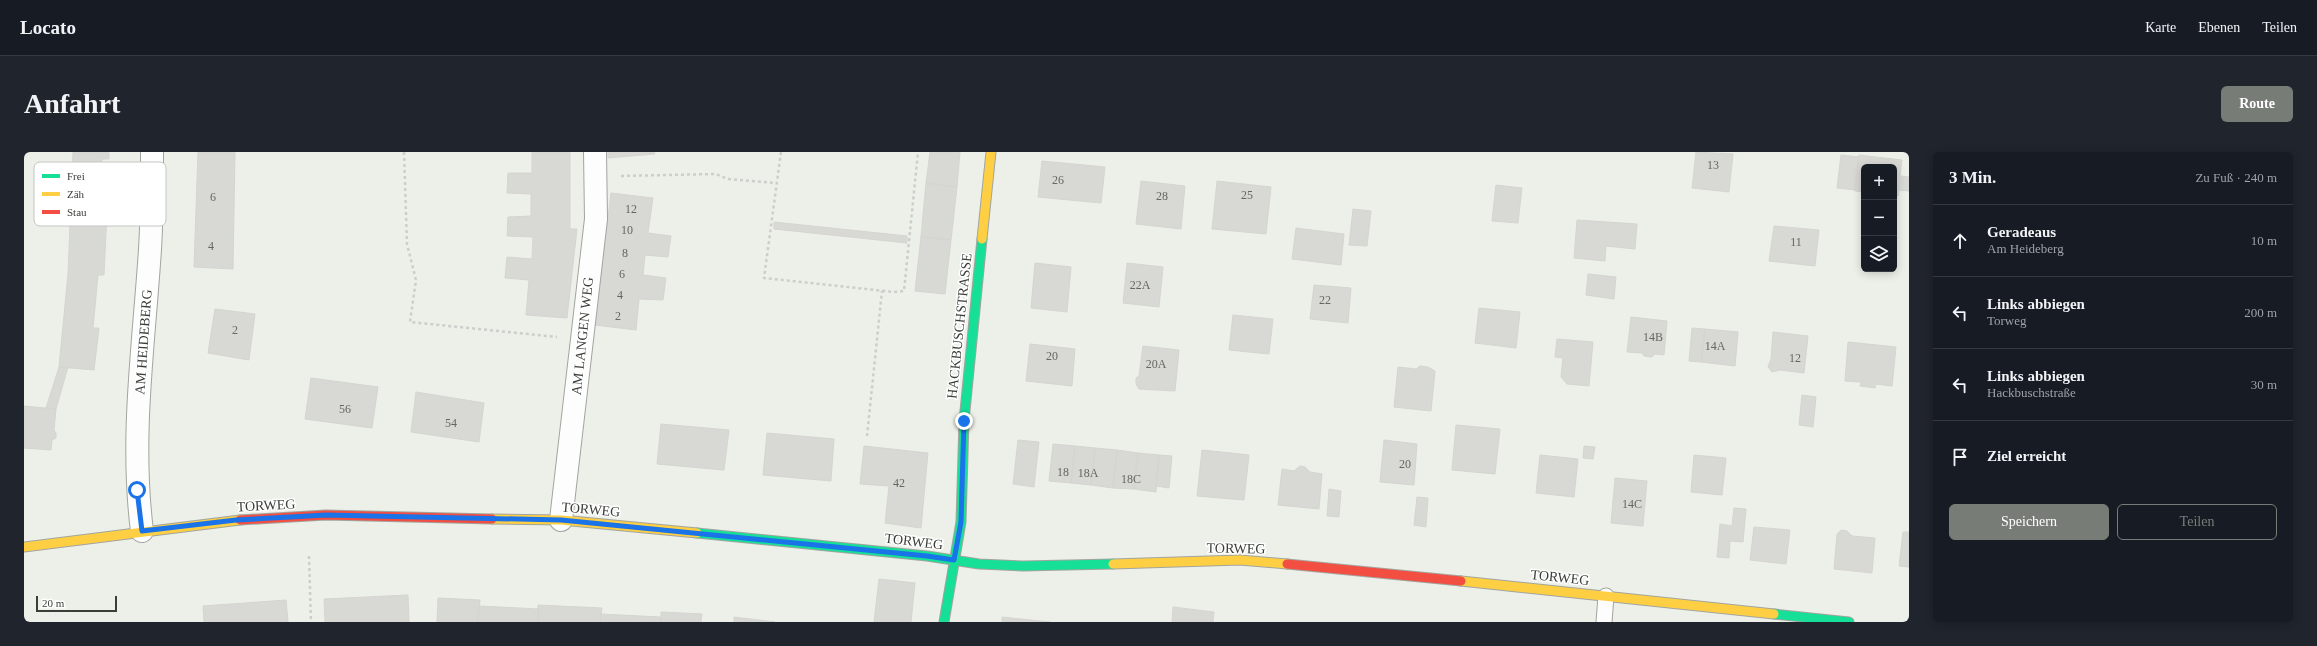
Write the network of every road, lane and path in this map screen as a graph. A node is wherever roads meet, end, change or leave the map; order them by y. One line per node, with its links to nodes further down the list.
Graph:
1 (152, 152): 7 (street, AM HEIDEBERG)
2 (404, 152): 12 (path)
3 (595, 152): 8 (street, AM LANGEN WEG)
4 (782, 152): 9 (path)
5 (918, 152): 11 (path)
6 (991, 152): 18 (street, HACKBUSCHSTRASSE)
7 (152, 162)
8 (596, 177): 9 (path); 12 (street, AM LANGEN WEG)
9 (777, 183): 11 (path)
10 (150, 226): 15 (street, AM HEIDEBERG)
11 (882, 291): 13 (path)
12 (581, 340): 14 (street, AM LANGEN WEG)
13 (867, 436)
14 (561, 520): 15 (street, TORWEG); 18 (street, TORWEG)
15 (142, 531): 16 (street, TORWEG)
16 (24, 546)
17 (310, 556): 20 (path)
18 (954, 560): 19 (street, TORWEG); 21 (street, HACKBUSCHSTRASSE)
19 (1606, 596): 22 (lane); 23 (street, TORWEG)
20 (311, 622)
21 (944, 622)
22 (1604, 622)
23 (1849, 622)

